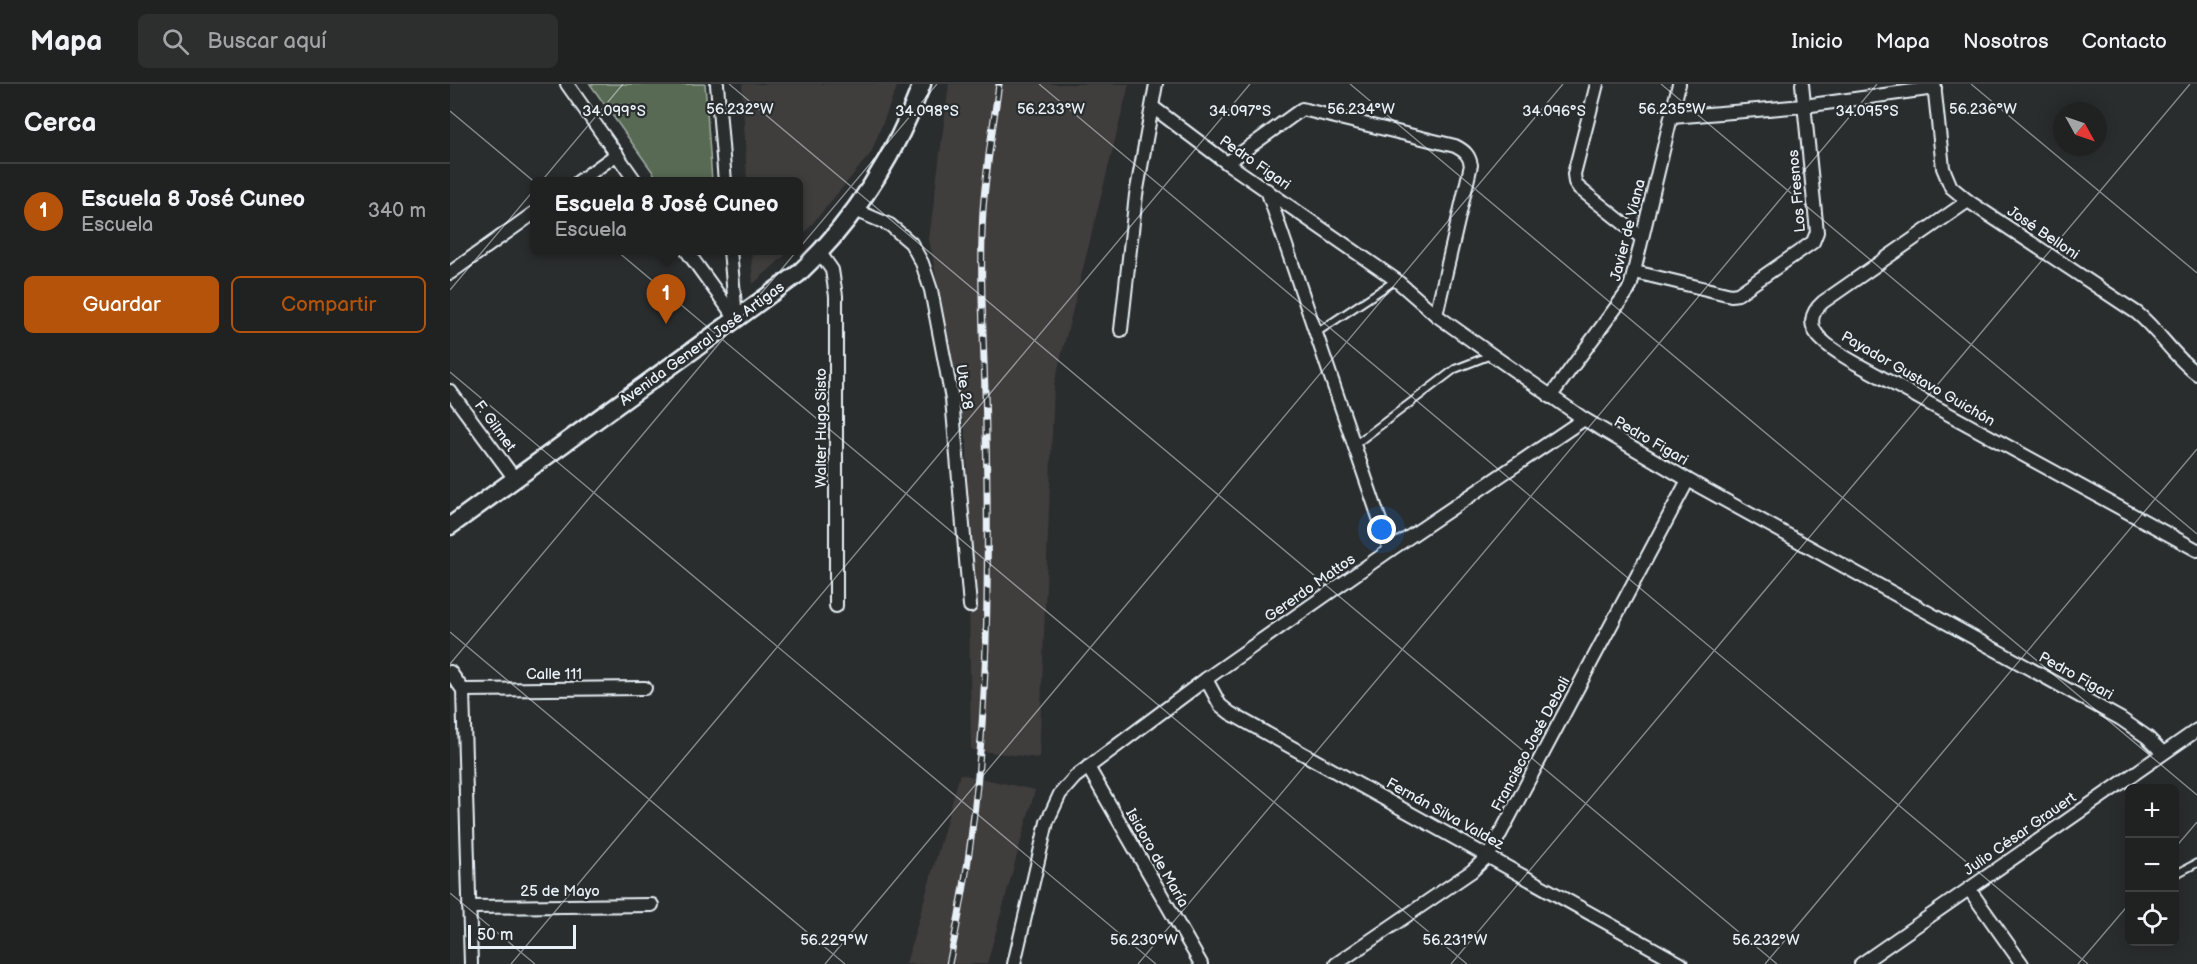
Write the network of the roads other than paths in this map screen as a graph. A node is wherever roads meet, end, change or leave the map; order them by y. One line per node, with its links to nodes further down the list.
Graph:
1 (567, 84): 12 (street)
2 (717, 84): 16 (street)
3 (922, 84): 19 (street, Avenida General José Artigas)
4 (1156, 84): 10 (street)
5 (1597, 84): 21 (street)
6 (1679, 84): 11 (street, Javier de Viana)
7 (1802, 84): 9 (street, Los Fresnos)
8 (1934, 86): 9 (street); 18 (street, José Belloni)
9 (1804, 106): 11 (street); 25 (street, Los Fresnos)
10 (1154, 108): 13 (street, Pedro Figari); 30 (street)
11 (1672, 117): 21 (street, Javier de Viana)
12 (616, 154): 14 (street); 15 (street)
13 (1227, 163): 17 (street, Pedro Figari); 28 (street)
14 (585, 177)
15 (632, 177)
16 (725, 177)
17 (1267, 190): 27 (street, Pedro Figari); 31 (street)
18 (1968, 201): 33 (street, José Belloni); 42 (street, Payador Gustavo Guichón)
19 (855, 210): 22 (street, Avenida General José Artigas); 44 (street, Ute 28)
20 (530, 216): 26 (street)
21 (1642, 238): 25 (street, Javier de Viana)
22 (820, 253): 29 (street, Avenida General José Artigas); 43 (street, Walter Hugo Sisto)
23 (690, 255): 29 (street)
24 (730, 255): 29 (street)
25 (1635, 272): 35 (street, Javier de Viana)
26 (450, 273)
27 (1396, 280): 28 (street, Pedro Figari); 31 (lane)
28 (1436, 315): 32 (street, Pedro Figari)
29 (736, 319): 38 (street, Avenida General José Artigas)
30 (1121, 330)
31 (1315, 334): 37 (street)
32 (1492, 355): 35 (street, Pedro Figari); 37 (lane)
33 (2197, 374)
34 (450, 391): 38 (street, F. Gilmet)
35 (1550, 397): 36 (street, Pedro Figari)
36 (1584, 419): 39 (street, Pedro Figari); 41 (street, Gererdo Mattos)
37 (1353, 446): 41 (street)
38 (515, 479): 40 (street, Avenida General José Artigas)
39 (1688, 480): 50 (street, Pedro Figari); 52 (street, Francisco José Debali)
40 (450, 526)
41 (1390, 550): 46 (street, Gererdo Mattos)
42 (2197, 550)
43 (836, 606)
44 (970, 606)
45 (450, 672): 48 (street)
46 (1206, 679): 51 (street, Gererdo Mattos); 52 (street, Fernán Silva Valdez)
47 (645, 688): 48 (street, Calle 111)
48 (463, 690): 57 (street)
49 (2197, 730): 50 (street, Julio César Grauert)
50 (2163, 753): 55 (street, Julio César Grauert)
51 (1088, 767): 59 (street, Gererdo Mattos); 60 (street, Isidoro de María)
52 (1489, 855): 61 (street, Francisco José Debali); 62 (street, Fernán Silva Valdez)
53 (2197, 863): 54 (lane)
54 (2179, 873)
55 (1969, 889): 63 (street, Julio César Grauert); 64 (street)
56 (652, 905): 57 (street, 25 de Mayo)
57 (469, 907): 58 (street)
58 (471, 964)
59 (1014, 964)
60 (1201, 964)
61 (1336, 964)
62 (1681, 964)
63 (1861, 964)
64 (2022, 964)

